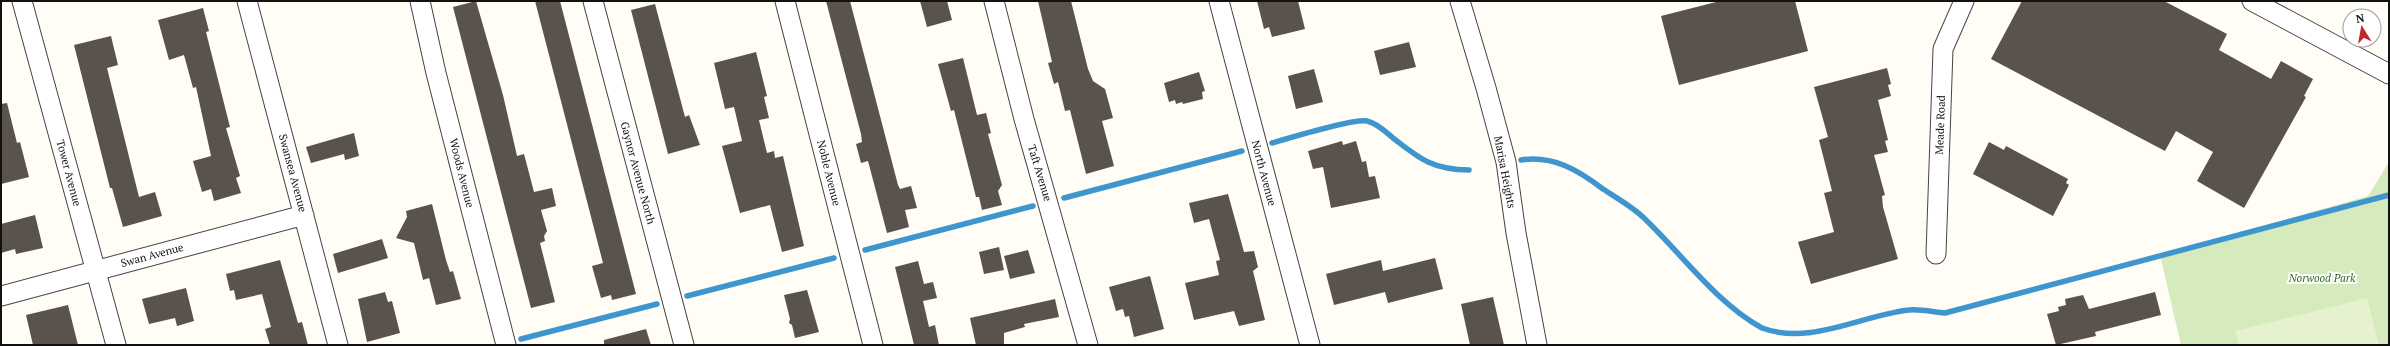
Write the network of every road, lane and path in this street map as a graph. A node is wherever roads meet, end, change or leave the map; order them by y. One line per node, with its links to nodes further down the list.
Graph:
1 (22, 1): 14 (street, Tower Avenue)
2 (247, 1): 12 (street, Swansea Avenue)
3 (420, 1): 18 (street, Woods Avenue)
4 (593, 1): 19 (street, Gaynor Avenue North)
5 (785, 1): 20 (street, Noble Avenue)
6 (994, 1): 21 (street, Taft Avenue)
7 (1218, 1): 22 (street, North Avenue)
8 (1460, 1): 23 (street, Marisa Heights)
9 (1964, 1): 13 (street, Meade Road)
10 (2252, 1): 11 (street)
11 (2389, 74)
12 (304, 215): 14 (street, Swan Avenue); 17 (street, Swansea Avenue)
13 (1936, 254)
14 (95, 271): 15 (street, Swan Avenue); 16 (street, Tower Avenue)
15 (1, 296)
16 (116, 345)
17 (338, 345)
18 (506, 345)
19 (684, 345)
20 (873, 345)
21 (1088, 345)
22 (1310, 345)
23 (1538, 345)

